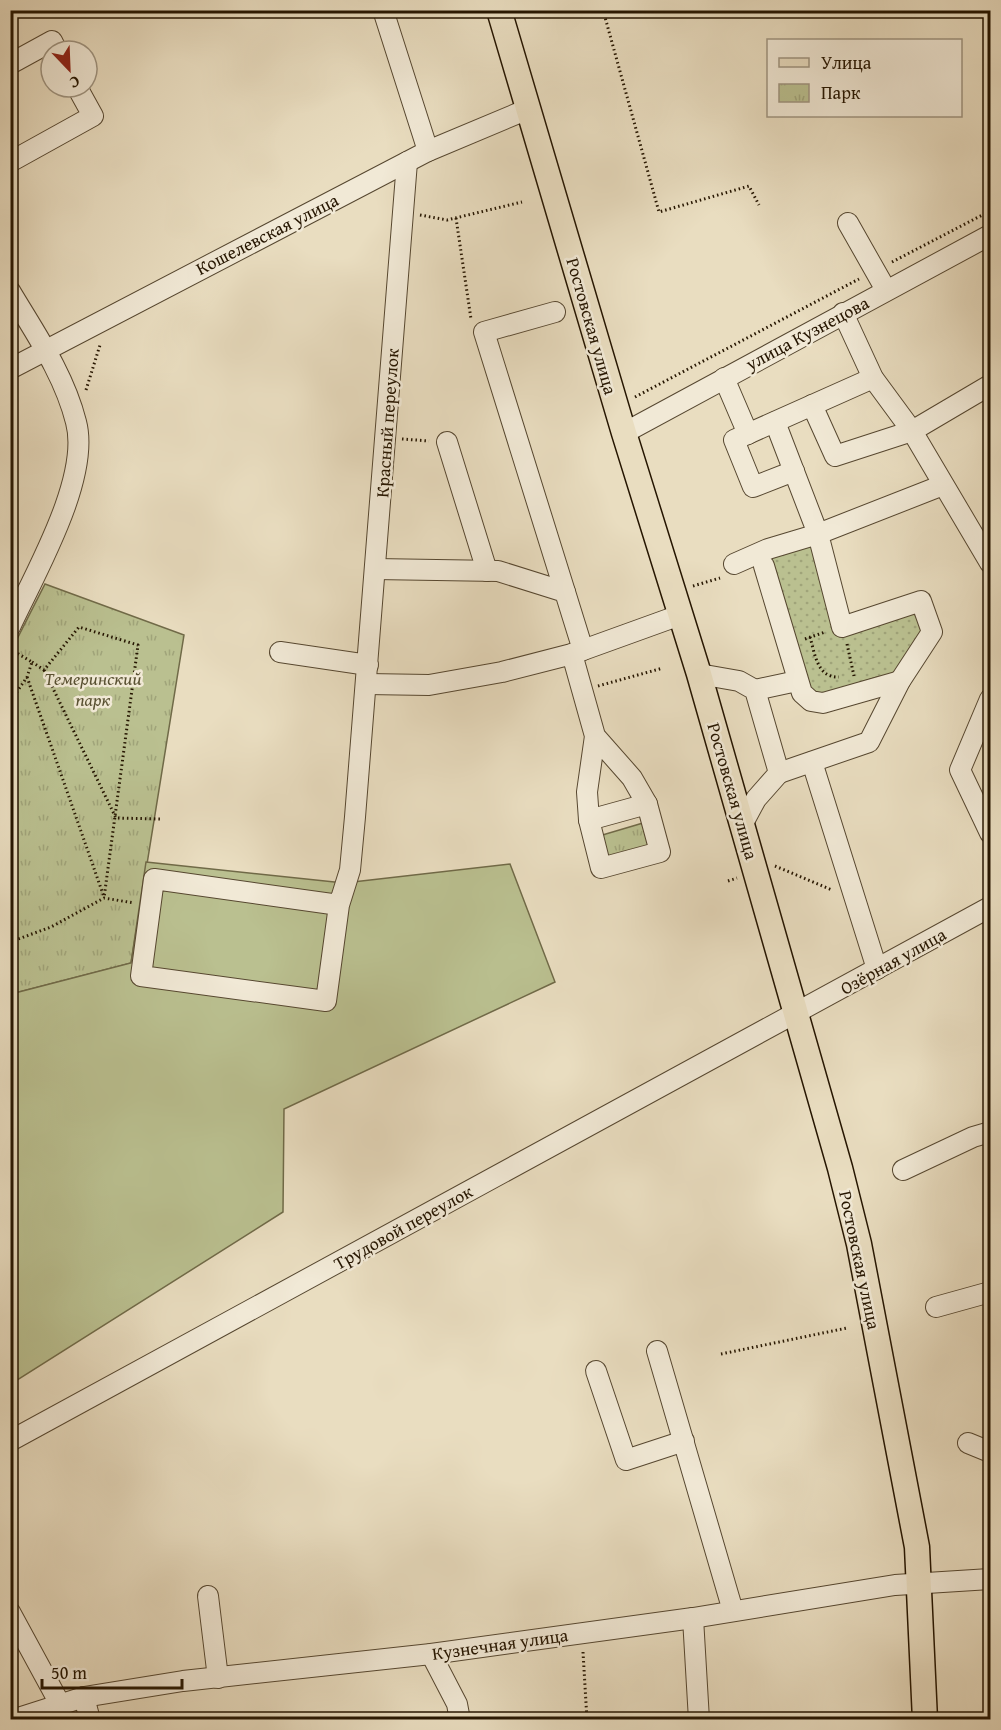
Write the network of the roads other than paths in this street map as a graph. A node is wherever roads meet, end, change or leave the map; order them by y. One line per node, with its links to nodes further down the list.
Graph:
1 (384, 10): 7 (street)
2 (499, 10): 6 (main road, Ростовская улица)
3 (39, 48): 4 (street)
4 (10, 64)
5 (83, 99): 8 (street)
6 (528, 109): 7 (street, Кошелевская улица); 24 (main road, Ростовская улица)
7 (428, 151): 9 (street, Кошелевская улица)
8 (10, 162)
9 (407, 162): 16 (street, Кошелевская улица); 33 (street, Красный переулок)
10 (848, 223): 12 (street)
11 (990, 235): 12 (street, улица Кузнецова)
12 (886, 290): 15 (street, улица Кузнецова)
13 (10, 291): 16 (street)
14 (555, 312): 35 (street)
15 (843, 313): 18 (street, улица Кузнецова); 19 (street)
16 (44, 349): 17 (street, Кошелевская улица); 37 (street)
17 (10, 369)
18 (724, 378): 24 (street, улица Кузнецова); 25 (street)
19 (873, 378): 21 (street); 23 (street)
20 (990, 385): 23 (street)
21 (812, 405): 22 (street); 23 (street)
22 (775, 422): 25 (street); 27 (street)
23 (912, 431): 28 (street)
24 (624, 433): 36 (main road, Ростовская улица)
25 (748, 434): 27 (street)
26 (447, 442): 34 (street)
27 (794, 471): 29 (street)
28 (943, 485): 29 (street); 30 (street)
29 (818, 534): 31 (street); 43 (street)
30 (990, 563)
31 (735, 564)
32 (764, 566): 42 (street)
33 (375, 570): 34 (street); 40 (street, Красный переулок)
34 (487, 571): 35 (street)
35 (565, 592): 39 (street)
36 (680, 615): 39 (street); 41 (main road, Ростовская улица)
37 (10, 627)
38 (280, 652): 40 (street)
39 (577, 652): 40 (street); 46 (street)
40 (367, 674): 53 (street, Красный переулок)
41 (699, 674): 44 (street); 51 (main road, Ростовская улица)
42 (797, 681): 43 (street); 44 (street)
43 (900, 681): 47 (street)
44 (755, 690): 48 (street)
45 (990, 699): 52 (street)
46 (595, 736): 49 (street); 50 (street)
47 (812, 762): 48 (street); 55 (street)
48 (779, 773): 51 (street)
49 (646, 804): 50 (street); 50 (street)
50 (589, 820)
51 (742, 825): 56 (main road, Ростовская улица)
52 (990, 833)
53 (342, 898): 53 (street, Красный переулок)
54 (990, 907): 55 (street, Озёрная улица)
55 (877, 969): 56 (street, Озёрная улица)
56 (796, 1014): 63 (street, Трудовой переулок); 68 (main road, Ростовская улица)
57 (990, 1132): 58 (street)
58 (903, 1170)
59 (990, 1292): 60 (street)
60 (936, 1307)
61 (657, 1350): 64 (street)
62 (596, 1371): 64 (street)
63 (10, 1440)
64 (684, 1440): 70 (street)
65 (968, 1443): 66 (street)
66 (990, 1452)
67 (990, 1579): 68 (street, Кузнечная улица)
68 (920, 1583): 70 (street, Кузнечная улица); 81 (main road, Ростовская улица)
69 (208, 1596): 74 (street)
70 (733, 1611): 72 (street, Кузнечная улица)
71 (10, 1612): 76 (street)
72 (693, 1618): 73 (street, Кузнечная улица); 80 (street)
73 (431, 1654): 74 (street, Кузнечная улица); 79 (street)
74 (218, 1678): 75 (street, Кузнечная улица)
75 (84, 1697): 76 (street, Кузнечная улица); 78 (street)
76 (60, 1704): 77 (street, Кузнечная улица)
77 (12, 1719)
78 (90, 1719)
79 (460, 1719)
80 (699, 1719)
81 (925, 1719)

